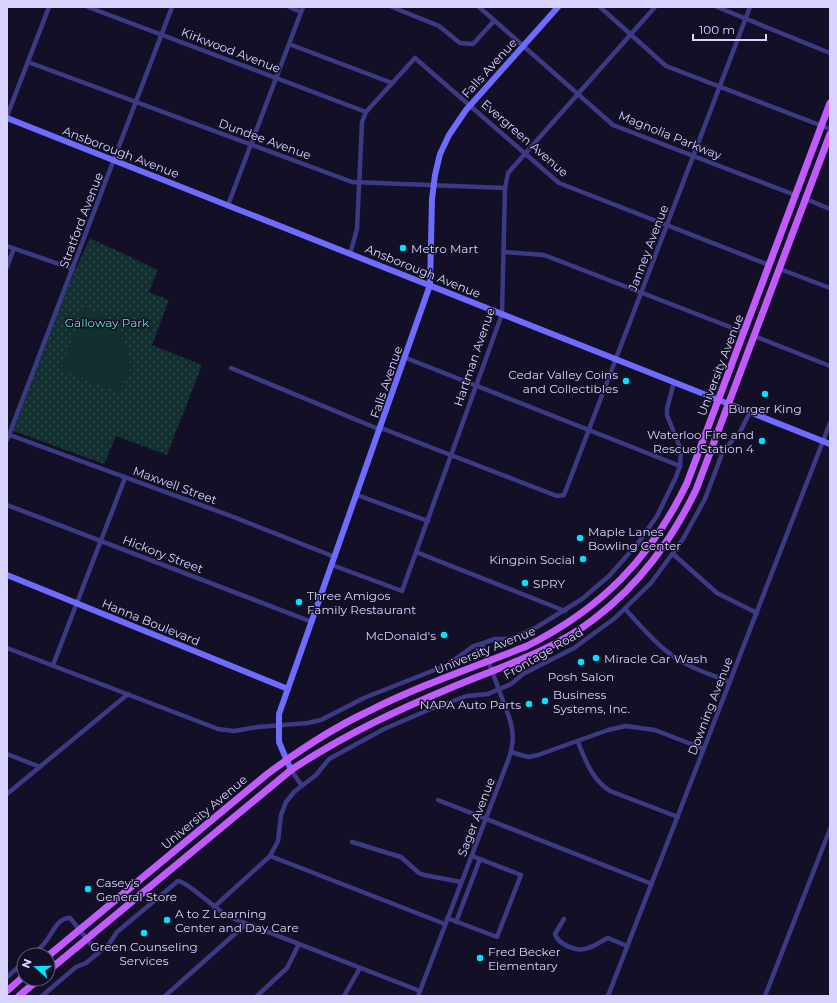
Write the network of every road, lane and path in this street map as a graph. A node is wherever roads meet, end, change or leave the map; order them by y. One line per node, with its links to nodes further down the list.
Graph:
1 (49, 7): 20 (street)
2 (88, 7): 16 (street, Kirkwood Avenue)
3 (172, 7): 16 (street, Stratford Avenue)
4 (289, 7): 12 (street)
5 (392, 7): 14 (street)
6 (479, 7): 14 (street, Magnolia Parkway)
7 (558, 7): 18 (street, Falls Avenue)
8 (600, 7): 15 (street)
9 (655, 7): 15 (street, Hartman Avenue)
10 (717, 7): 13 (street)
11 (750, 7): 13 (street, Janney Avenue)
12 (302, 9): 17 (street)
13 (745, 19): 19 (street); 23 (street, Janney Avenue)
14 (494, 21): 18 (street, Magnolia Parkway)
15 (631, 34): 23 (street); 24 (street, Hartman Avenue)
16 (162, 35): 21 (street, Kirkwood Avenue); 25 (street, Stratford Avenue)
17 (289, 44): 21 (street); 22 (street)
18 (523, 46): 24 (street, Magnolia Parkway); 27 (street, Falls Avenue)
19 (830, 53)
20 (28, 62): 25 (street, Dundee Avenue); 29 (street)
21 (276, 78): 28 (street, Kirkwood Avenue); 33 (street)
22 (392, 83): 27 (street, Evergreen Avenue); 28 (street)
23 (720, 86): 30 (street); 35 (street, Janney Avenue)
24 (578, 94): 34 (street, Hartman Avenue); 35 (street, Magnolia Parkway)
25 (136, 102): 33 (street, Dundee Avenue); 36 (street, Stratford Avenue)
26 (830, 103): 30 (main road, University Avenue)
27 (471, 105): 34 (street, Evergreen Avenue); 38 (street, Falls Avenue)
28 (366, 112): 37 (street)
29 (7, 117): 36 (street, Ansborough Avenue)
30 (821, 126): 31 (street); 40 (main road, University Avenue)
31 (830, 129)
32 (830, 134): 41 (main road, University Avenue)
33 (251, 145): 37 (street, Dundee Avenue); 42 (street)
34 (525, 153): 39 (street, Hartman Avenue); 44 (street, Evergreen Avenue)
35 (693, 156): 40 (street, Magnolia Parkway); 44 (street, Janney Avenue)
36 (114, 161): 42 (street, Ansborough Avenue); 51 (street, Stratford Avenue)
37 (360, 183): 38 (street, Dundee Avenue); 48 (street)
38 (434, 185): 39 (street, Dundee Avenue); 53 (street, Falls Avenue)
39 (505, 188): 47 (street, Hartman Avenue)
40 (795, 196): 49 (main road, University Avenue)
41 (806, 200): 43 (street); 52 (main road, University Avenue)
42 (228, 205): 48 (street, Ansborough Avenue)
43 (830, 209)
44 (667, 225): 49 (street, Evergreen Avenue); 55 (street, Janney Avenue)
45 (7, 246): 46 (street)
46 (14, 248): 50 (street); 51 (street)
47 (504, 252): 55 (street); 56 (street, Hartman Avenue)
48 (350, 254): 53 (street, Ansborough Avenue)
49 (769, 265): 57 (main road, University Avenue)
50 (7, 267)
51 (73, 269): 71 (street, Stratford Avenue)
52 (780, 269): 54 (street); 58 (main road, University Avenue)
53 (430, 285): 56 (street, Ansborough Avenue); 59 (street, Falls Avenue)
54 (830, 288)
55 (641, 293): 57 (street); 60 (street, Janney Avenue)
56 (502, 314): 60 (street, Ansborough Avenue); 64 (street, Hartman Avenue)
57 (744, 332): 65 (main road, University Avenue)
58 (754, 336): 61 (street); 66 (main road, University Avenue)
59 (406, 358): 64 (street); 69 (street, Falls Avenue)
60 (616, 359): 63 (street, Ansborough Avenue); 70 (street, Janney Avenue)
61 (830, 366)
62 (230, 368): 69 (street)
63 (674, 382): 65 (street, Ansborough Avenue); 76 (street, Frontage Road)
64 (476, 386): 70 (street); 75 (street, Hartman Avenue)
65 (718, 400): 66 (street, Ansborough Avenue); 94 (main road, University Avenue)
66 (729, 404): 67 (street, Ansborough Avenue); 96 (main road, University Avenue)
67 (750, 412): 73 (street, Ansborough Avenue); 83 (street, Frontage Road)
68 (830, 423): 73 (street, Downing Avenue)
69 (381, 429): 75 (street); 78 (street, Falls Avenue)
70 (590, 430): 75 (street, Janney Avenue); 76 (street)
71 (8, 434): 72 (street, Stratford Avenue); 77 (street, Maxwell Street)
72 (7, 440)
73 (823, 442): 74 (street, Ansborough Avenue); 90 (street, Downing Avenue)
74 (830, 444)
75 (451, 454): 80 (street, Hartman Avenue)
76 (680, 466): 89 (street, Frontage Road)
77 (125, 478): 81 (street); 84 (street, Maxwell Street)
78 (357, 495): 80 (street); 84 (street, Falls Avenue)
79 (7, 505): 81 (street, Hickory Street)
80 (428, 521): 82 (street, Hartman Avenue)
81 (101, 541): 87 (street); 91 (street, Hickory Street)
82 (416, 552): 85 (street, Hartman Avenue); 89 (street)
83 (673, 554): 88 (street, Frontage Road); 90 (street)
84 (335, 557): 85 (street, Falls Avenue)
85 (332, 565): 91 (street, Falls Avenue)
86 (7, 575): 87 (street, Hanna Boulevard)
87 (76, 603): 95 (street); 98 (street, Hanna Boulevard)
88 (625, 609): 97 (street); 99 (street, Frontage Road)
89 (565, 611): 92 (street, Frontage Road)
90 (757, 613): 97 (street, Downing Avenue)
91 (312, 622): 98 (street, Falls Avenue)
92 (482, 644): 94 (street, Sager Avenue); 101 (street, Frontage Road)
93 (7, 648): 95 (street, Frontage Road)
94 (489, 661): 96 (street, Sager Avenue); 106 (main road, University Avenue)
95 (53, 665): 100 (street, Frontage Road)
96 (493, 671): 99 (street, Sager Avenue); 108 (main road, University Avenue)
97 (730, 682): 103 (street, Downing Avenue)
98 (288, 689): 101 (street, Falls Avenue)
99 (499, 690): 104 (street, Sager Avenue); 109 (street, Frontage Road)
100 (128, 694): 101 (street, Frontage Road); 107 (street)
101 (278, 724): 106 (street, Falls Avenue)
102 (578, 742): 103 (street); 104 (street); 112 (street)
103 (704, 749): 112 (street, Downing Avenue)
104 (511, 752): 113 (street, Sager Avenue)
105 (7, 754): 107 (street)
106 (286, 760): 108 (street, Falls Avenue); 127 (main road, University Avenue)
107 (40, 766): 110 (street)
108 (291, 770): 109 (street, Falls Avenue); 128 (main road, University Avenue)
109 (302, 786): 116 (street, Frontage Road)
110 (7, 794)
111 (438, 800): 113 (street)
112 (678, 817): 120 (street, Downing Avenue)
113 (486, 819): 117 (street, Sager Avenue); 120 (street)
114 (830, 829): 149 (street)
115 (352, 842): 119 (street)
116 (270, 856): 121 (street); 126 (street)
117 (472, 856): 118 (street); 119 (street, Sager Avenue)
118 (480, 859): 124 (street); 124 (street)
119 (461, 882): 122 (street, Sager Avenue)
120 (652, 884): 130 (street, Downing Avenue)
121 (214, 907): 125 (street); 133 (street)
122 (448, 918): 124 (street); 126 (street, Sager Avenue)
123 (564, 919): 130 (street)
124 (456, 922)
125 (246, 924): 129 (street); 144 (street)
126 (446, 924): 141 (street, Sager Avenue)
127 (79, 929): 128 (street); 131 (street); 132 (main road, University Avenue)
128 (86, 938): 133 (street); 134 (main road, University Avenue)
129 (299, 944): 135 (street); 145 (street)
130 (628, 946): 148 (street, Downing Avenue)
131 (41, 947)
132 (56, 949)
133 (98, 953): 143 (street)
134 (56, 964)
135 (360, 968): 141 (street); 146 (street)
136 (16, 969): 137 (street)
137 (7, 977)
138 (16, 983): 140 (main road)
139 (29, 987): 142 (main road)
140 (7, 991)
141 (420, 991): 147 (street, Sager Avenue)
142 (19, 996)
143 (42, 996)
144 (165, 996)
145 (257, 996)
146 (344, 996)
147 (418, 996)
148 (608, 996)
149 (765, 996)

